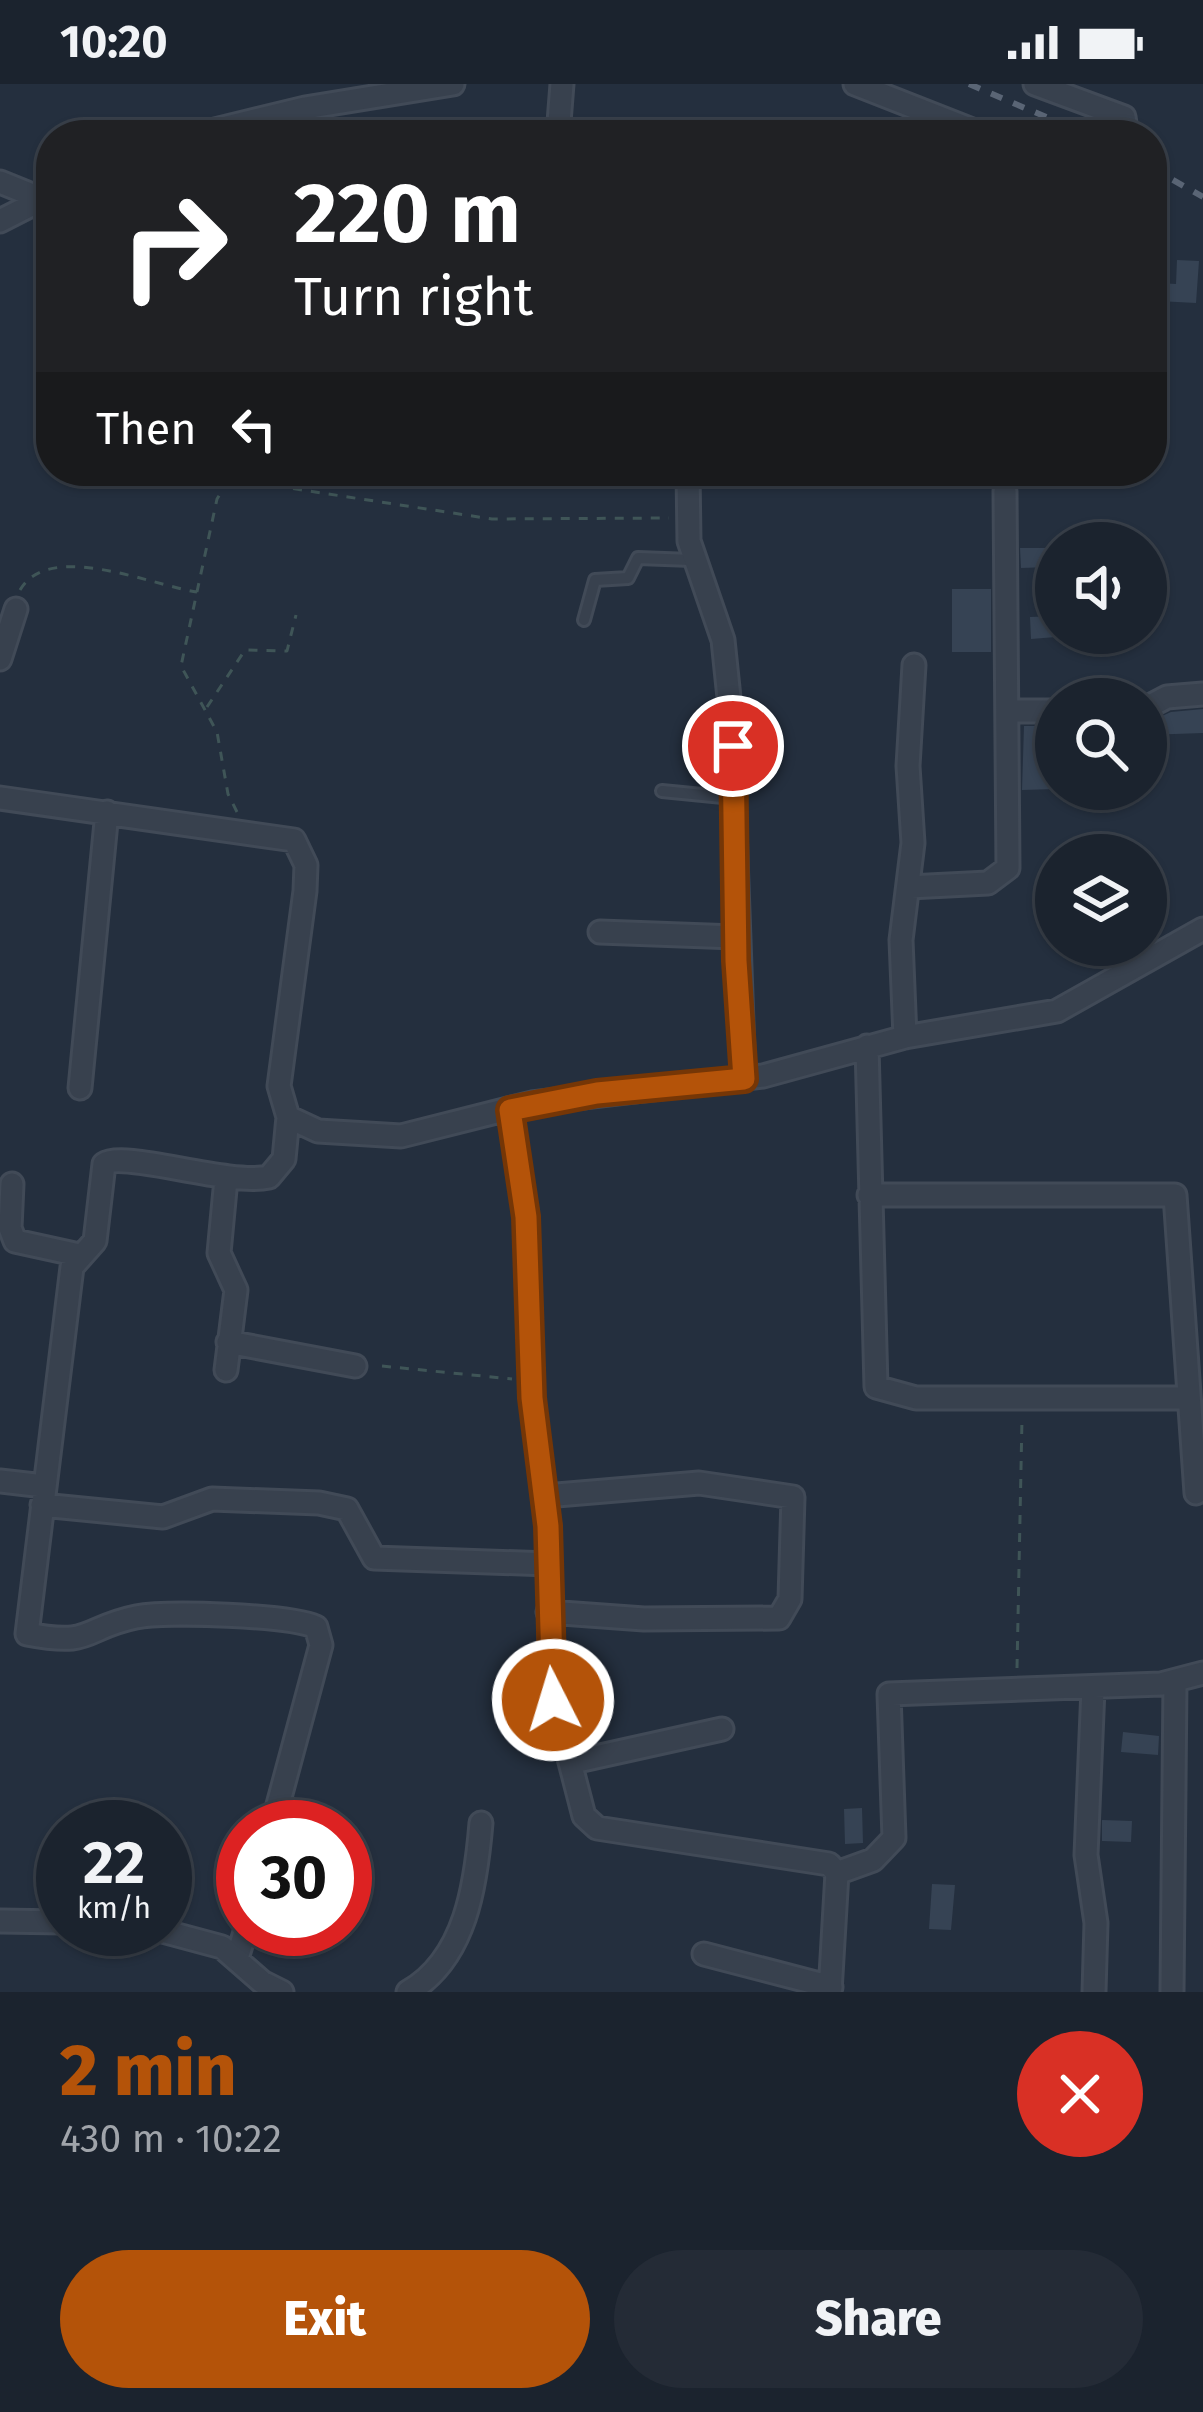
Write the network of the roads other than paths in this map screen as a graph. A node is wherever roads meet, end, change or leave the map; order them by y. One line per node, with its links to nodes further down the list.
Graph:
1 (453, 84): 5 (street)
2 (562, 84): 6 (street)
3 (855, 84): 7 (street)
4 (1035, 84): 8 (street)
5 (256, 120)
6 (559, 120)
7 (947, 120)
8 (1124, 120)
9 (0, 182): 10 (street)
10 (36, 193)
11 (36, 203): 12 (street)
12 (0, 221)
13 (688, 486): 15 (street)
14 (1005, 490): 22 (street)
15 (692, 560): 17 (lane); 26 (street)
16 (16, 609): 18 (street)
17 (584, 620)
18 (0, 659)
19 (914, 665): 28 (street)
20 (1203, 694): 21 (street)
21 (1167, 697)
22 (1007, 711): 23 (street); 28 (street)
23 (1035, 711)
24 (662, 791): 26 (lane)
25 (0, 798): 27 (street)
26 (736, 799): 31 (street)
27 (107, 812): 35 (street); 37 (street)
28 (909, 887): 32 (street)
29 (1203, 929): 32 (street)
30 (600, 932): 31 (street)
31 (735, 937): 34 (street)
32 (905, 1036): 33 (street)
33 (867, 1046): 34 (street); 40 (street)
34 (744, 1079): 36 (street)
35 (80, 1088)
36 (510, 1110): 37 (street); 49 (street)
37 (288, 1117): 38 (street)
38 (226, 1179): 41 (street); 42 (street)
39 (12, 1184): 41 (street)
40 (869, 1195): 45 (street); 45 (street)
41 (79, 1255): 48 (street)
42 (229, 1342): 43 (street); 44 (street)
43 (355, 1366)
44 (226, 1370)
45 (1194, 1389): 47 (street)
46 (0, 1481): 48 (street)
47 (1196, 1493)
48 (43, 1495): 50 (street); 57 (street)
49 (545, 1496): 50 (street); 51 (street)
50 (548, 1564): 51 (street)
51 (548, 1612): 56 (street)
52 (1203, 1673): 53 (street)
53 (1175, 1682): 54 (street); 68 (street)
54 (1093, 1689): 59 (street); 67 (street)
55 (722, 1730): 56 (street)
56 (573, 1762): 59 (street)
57 (279, 1800)
58 (481, 1823): 66 (street)
59 (837, 1873): 64 (street)
60 (0, 1921): 61 (street)
61 (36, 1922)
62 (704, 1954): 64 (street)
63 (239, 1956): 65 (street)
64 (830, 1990)
65 (276, 1991)
66 (408, 1992)
67 (1094, 1992)
68 (1172, 1992)

